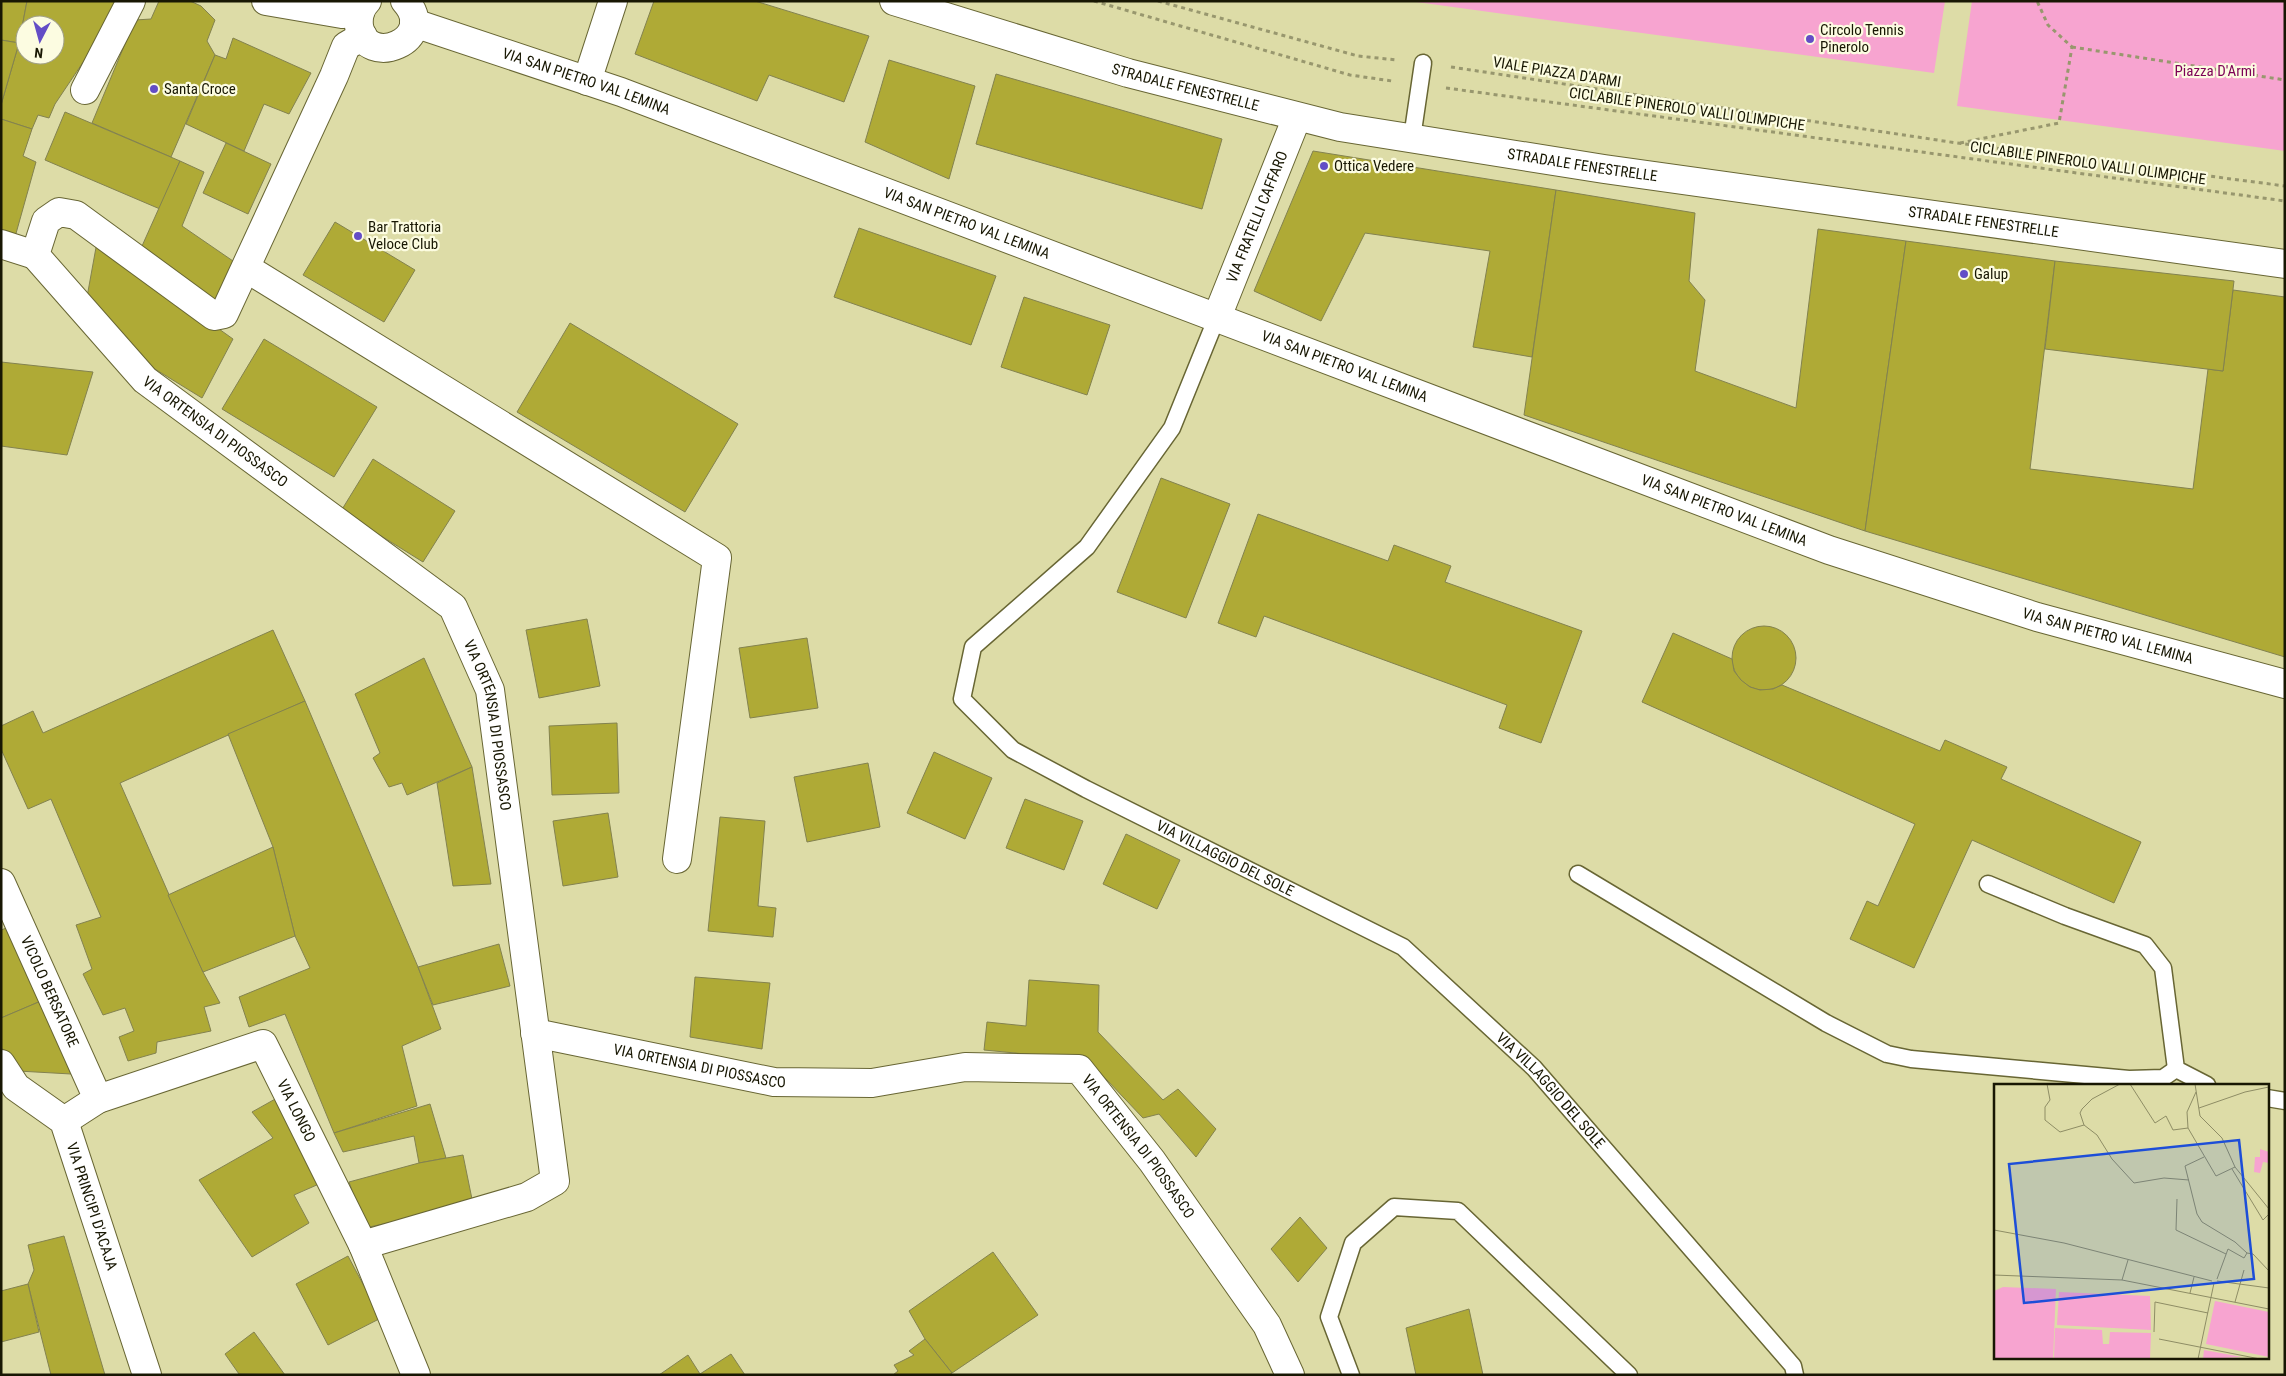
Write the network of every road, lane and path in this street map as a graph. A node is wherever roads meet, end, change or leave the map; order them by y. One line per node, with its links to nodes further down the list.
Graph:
1 (131, 1): 15 (street)
2 (266, 1): 9 (street)
3 (613, 1): 13 (street)
4 (894, 1): 16 (street, STRADALE FENESTRELLE)
5 (1094, 1): 14 (path, CICLABILE PINEROLO VALLI OLIMPICHE)
6 (1158, 1): 11 (path, VIALE PIAZZA D'ARMI)
7 (2037, 1): 10 (path)
8 (409, 12): 9 (street); 13 (street, VIA SAN PIETRO VAL LEMINA)
9 (363, 16): 24 (street)
10 (2072, 47): 12 (path); 18 (path)
11 (1423, 63): 14 (lane); 18 (path, VIALE PIAZZA D'ARMI)
12 (2285, 80)
13 (587, 81): 25 (street, VIA SAN PIETRO VAL LEMINA)
14 (1420, 84): 17 (lane); 20 (path, CICLABILE PINEROLO VALLI OLIMPICHE)
15 (85, 90)
16 (1297, 117): 17 (street, STRADALE FENESTRELLE); 25 (street, VIA FRATELLI CAFFARO)
17 (1412, 138): 23 (street, STRADALE FENESTRELLE)
18 (1956, 143): 19 (path, VIALE PIAZZA D'ARMI)
19 (2285, 186)
20 (2285, 201)
21 (1, 244): 22 (street)
22 (36, 255): 24 (street); 31 (street, VIA ORTENSIA DI PIOSSASCO)
23 (2285, 264)
24 (246, 268): 27 (street)
25 (1217, 317): 26 (street, VIA SAN PIETRO VAL LEMINA); 45 (lane, VIA VILLAGGIO DEL SOLE)
26 (2285, 684)
27 (677, 860)
28 (1578, 874): 33 (lane)
29 (1, 883): 36 (street, VICOLO BERSATORE)
30 (1988, 884): 33 (lane)
31 (535, 1033): 39 (street); 42 (street, VIA ORTENSIA DI PIOSSASCO)
32 (1, 1064): 38 (street)
33 (2176, 1069): 34 (lane)
34 (2205, 1084)
35 (2268, 1098): 37 (lane)
36 (98, 1099): 38 (street, VIA LONGO); 39 (street, VIA LONGO)
37 (2285, 1101)
38 (64, 1121): 40 (street, VIA PRINCIPI D'ACAJA)
39 (363, 1244): 41 (street, VIA LONGO)
40 (148, 1375)
41 (416, 1375)
42 (1290, 1375)
43 (1351, 1375): 44 (lane)
44 (1629, 1375)
45 (1795, 1375)

